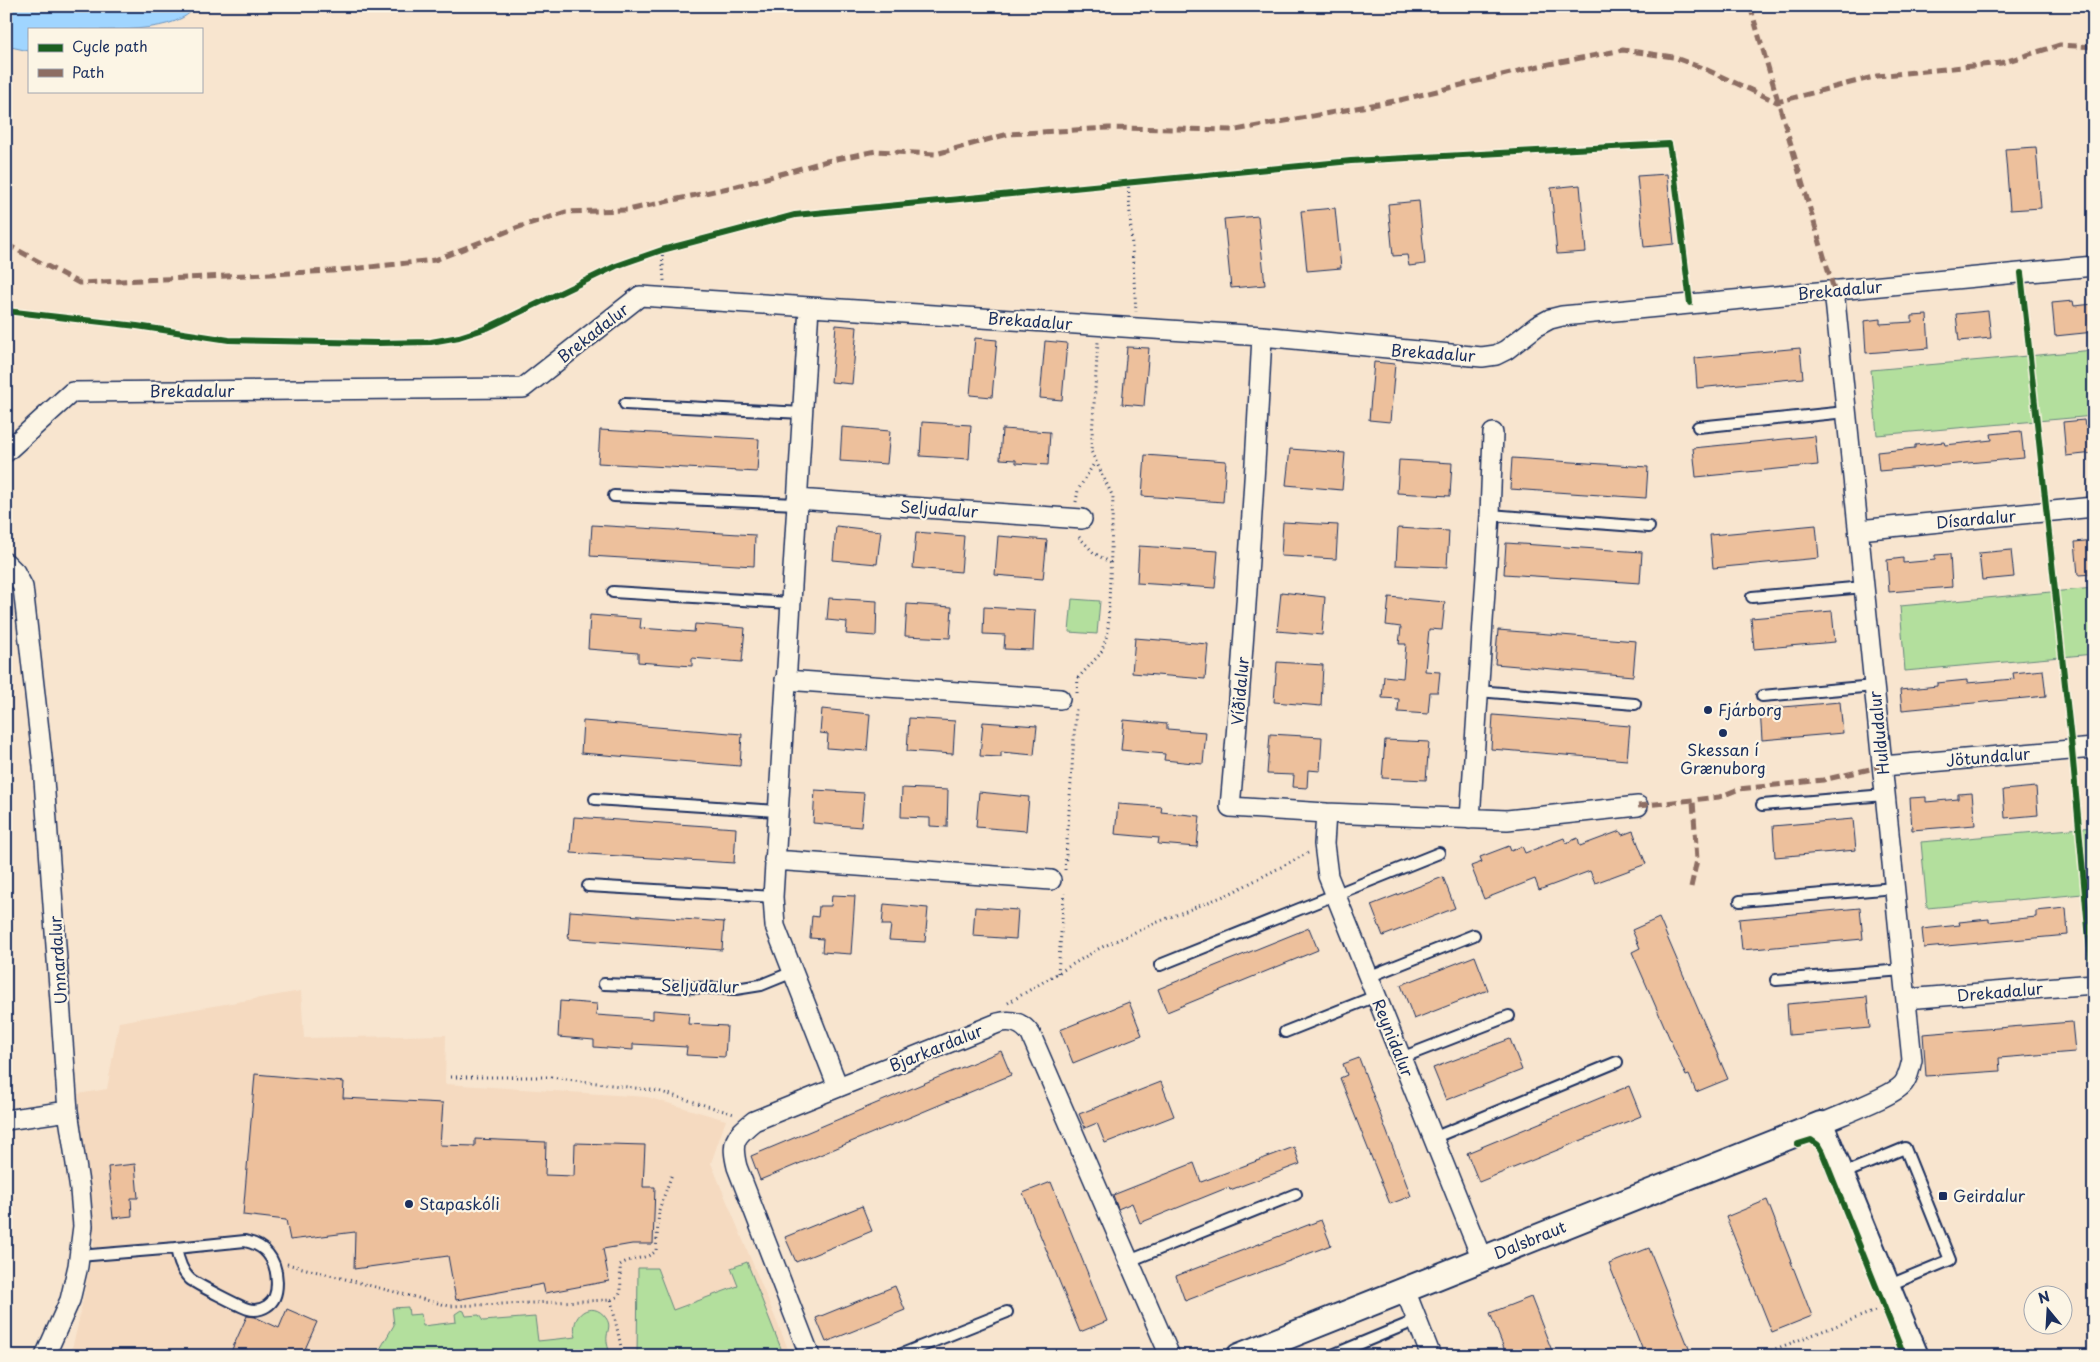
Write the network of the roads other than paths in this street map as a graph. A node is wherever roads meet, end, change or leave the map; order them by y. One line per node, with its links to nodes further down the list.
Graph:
1 (2094, 266): 2 (street, Brekadalur)
2 (1834, 290): 4 (street, Brekadalur); 6 (street, Huldudalur)
3 (809, 307): 4 (street, Brekadalur); 7 (street); 10 (street, Brekadalur)
4 (1262, 336): 36 (street, Víðidalur)
5 (625, 404): 7 (lane)
6 (1846, 412): 8 (lane); 17 (street, Huldudalur)
7 (803, 413): 12 (street)
8 (1698, 427)
9 (1494, 434): 14 (street)
10 (6, 452)
11 (614, 496): 12 (lane, Seljudalur)
12 (797, 502): 15 (street, Seljudalur); 22 (street)
13 (2094, 507): 17 (street, Dísardalur)
14 (1490, 515): 16 (lane); 25 (street)
15 (1082, 519)
16 (1649, 527)
17 (1859, 530): 19 (street, Huldudalur)
18 (6, 563): 61 (street, Unnardalur)
19 (1864, 587): 21 (lane); 24 (street, Huldudalur)
20 (613, 592): 22 (lane)
21 (1752, 597)
22 (790, 603): 23 (street)
23 (785, 680): 27 (street); 35 (street)
24 (1874, 686): 26 (lane); 30 (street, Huldudalur)
25 (1478, 691): 28 (lane); 37 (street)
26 (1762, 696)
27 (1060, 699)
28 (1635, 704)
29 (2094, 748): 30 (street, Jötundalur)
30 (1883, 766): 31 (street, Huldudalur)
31 (1886, 795): 33 (lane); 42 (street, Huldudalur)
32 (595, 799): 35 (lane)
33 (1762, 805)
34 (1638, 806): 37 (street, Víðidalur)
35 (777, 811): 39 (street)
36 (1326, 814): 37 (street, Víðidalur); 43 (street, Reynidalur)
37 (1470, 820)
38 (1439, 853): 43 (lane)
39 (774, 860): 40 (street); 44 (street)
40 (1060, 881)
41 (588, 886): 44 (lane)
42 (1895, 888): 45 (lane); 48 (street, Huldudalur)
43 (1335, 895): 47 (lane); 50 (street, Reynidalur)
44 (773, 896): 49 (street)
45 (1740, 901)
46 (1474, 934): 50 (lane)
47 (1160, 965)
48 (1903, 970): 51 (lane); 55 (street, Huldudalur)
49 (792, 972): 52 (lane, Seljudalur); 60 (street)
50 (1368, 977): 54 (street, Reynidalur)
51 (1776, 980)
52 (604, 984)
53 (2094, 984): 55 (street, Drekadalur)
54 (1376, 996): 57 (lane); 58 (street, Reynidalur)
55 (1906, 999): 63 (street, Huldudalur)
56 (1509, 1016): 58 (lane)
57 (1286, 1032)
58 (1401, 1058): 64 (street, Reynidalur)
59 (1617, 1062): 64 (lane)
60 (838, 1087): 70 (street, Bjarkardalur); 77 (street, Bjarkardalur)
61 (68, 1111): 62 (street); 68 (street, Unnardalur)
62 (6, 1120)
63 (1821, 1124): 65 (street); 69 (street, Dalsbraut)
64 (1433, 1138): 69 (street, Reynidalur)
65 (1842, 1174): 71 (street); 71 (lane)
66 (1296, 1194): 70 (lane)
67 (176, 1248): 67 (lane); 68 (lane)
68 (80, 1256): 76 (street, Unnardalur)
69 (1482, 1259): 72 (street, Dalsbraut)
70 (1128, 1261): 79 (street, Bjarkardalur)
71 (1887, 1286): 83 (street)
72 (1404, 1290): 74 (street); 75 (street, Dalsbraut)
73 (1007, 1312): 78 (lane)
74 (1417, 1320): 81 (lane); 82 (street)
75 (1272, 1350): 80 (street, Dalsbraut)
76 (45, 1356)
77 (810, 1356)
78 (897, 1356)
79 (1170, 1356)
80 (1239, 1356)
81 (1330, 1356)
82 (1431, 1356)
83 (1916, 1356)

